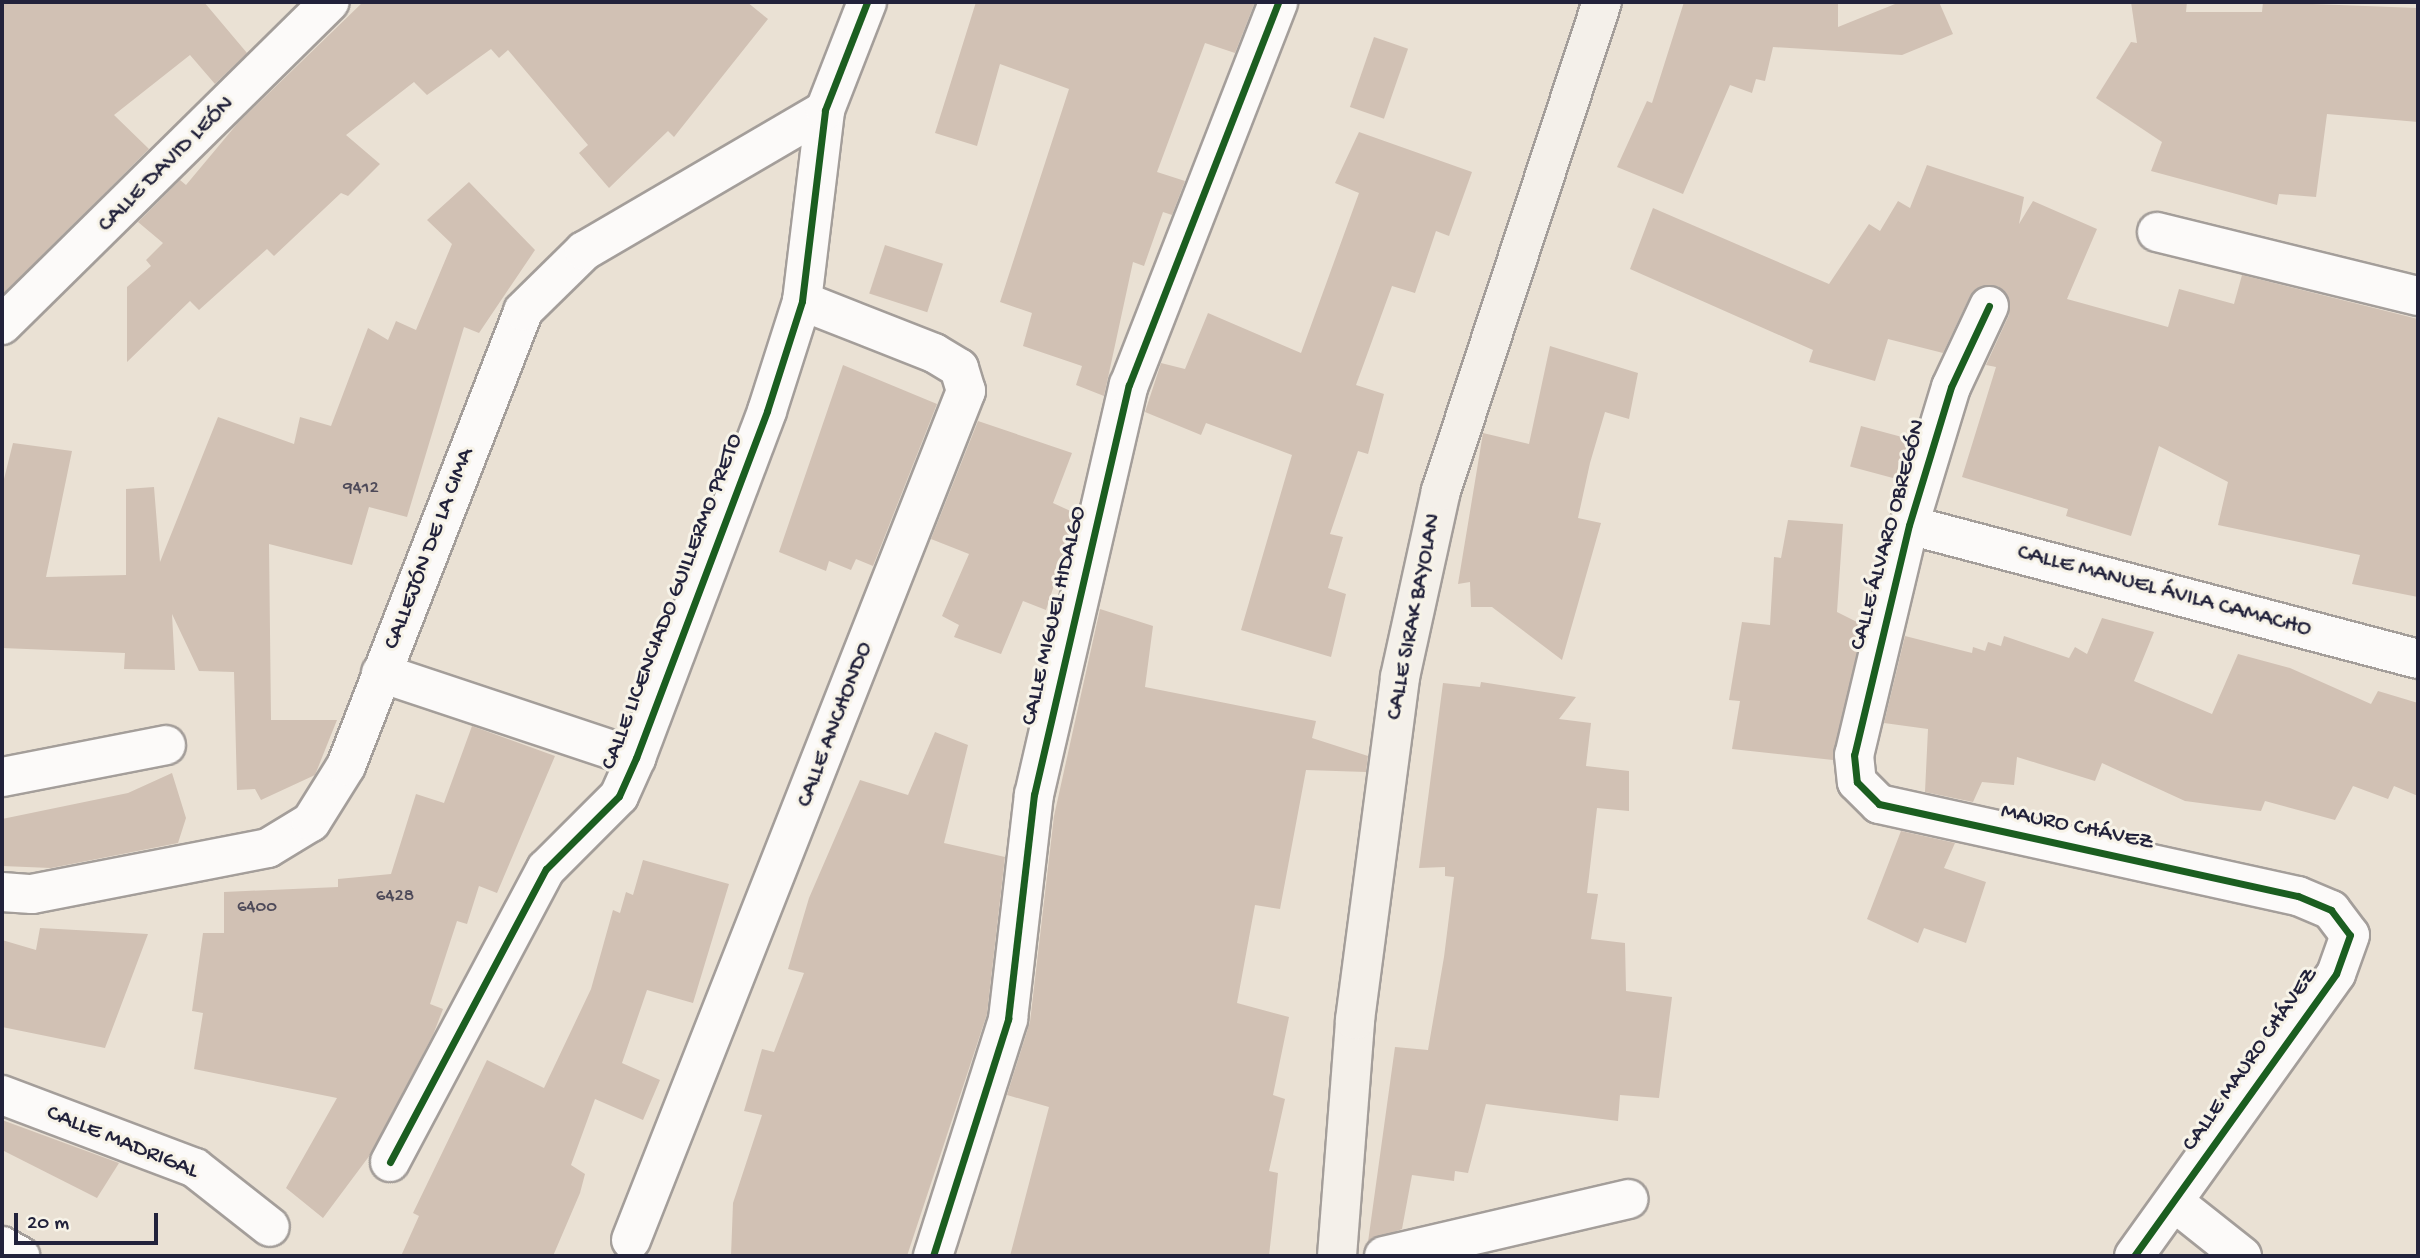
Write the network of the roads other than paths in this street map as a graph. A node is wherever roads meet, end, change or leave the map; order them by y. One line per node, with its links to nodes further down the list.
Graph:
1 (330, 2): 10 (street, CALLE DAVID LEÓN)
2 (867, 2): 5 (street, CALLE LICENCIADO GUILLERMO PRETO)
3 (1278, 2): 28 (street, CALLE MIGUEL HIDALGO)
4 (1602, 2): 29 (main road, CALLE SIRAK BAYOLAN)
5 (825, 110): 8 (street, CALLE LICENCIADO GUILLERMO PRETO); 13 (street, CALLEJÓN DE LA CIMA)
6 (2157, 232): 7 (street)
7 (2418, 296)
8 (802, 301): 15 (street, CALLE LICENCIADO GUILLERMO PRETO); 25 (street, CALLE ANCHONDO)
9 (1989, 306): 11 (street, CALLE ÁLVARO OBREGÓN)
10 (2, 326)
11 (1909, 524): 12 (street, CALLE MANUEL ÁVILA CAMACHO); 17 (street, CALLE ÁLVARO OBREGÓN)
12 (2418, 659)
13 (381, 673): 15 (street); 18 (street, CALLEJÓN DE LA CIMA)
14 (166, 745): 16 (street)
15 (636, 758): 21 (street, CALLE LICENCIADO GUILLERMO PRETO)
16 (2, 777)
17 (1857, 782): 19 (street, MAURO CHÁVEZ)
18 (2, 891)
19 (2298, 896): 23 (street, CALLE MAURO CHÁVEZ)
20 (2, 1095): 24 (street, CALLE MADRIGAL)
21 (390, 1162)
22 (1628, 1199): 30 (street)
23 (2174, 1202): 31 (street, CALLE MAURO CHÁVEZ); 32 (street)
24 (270, 1227)
25 (631, 1240)
26 (2, 1247): 27 (street)
27 (20, 1256)
28 (933, 1256)
29 (1337, 1256)
30 (1384, 1256)
31 (2134, 1256)
32 (2242, 1256)

